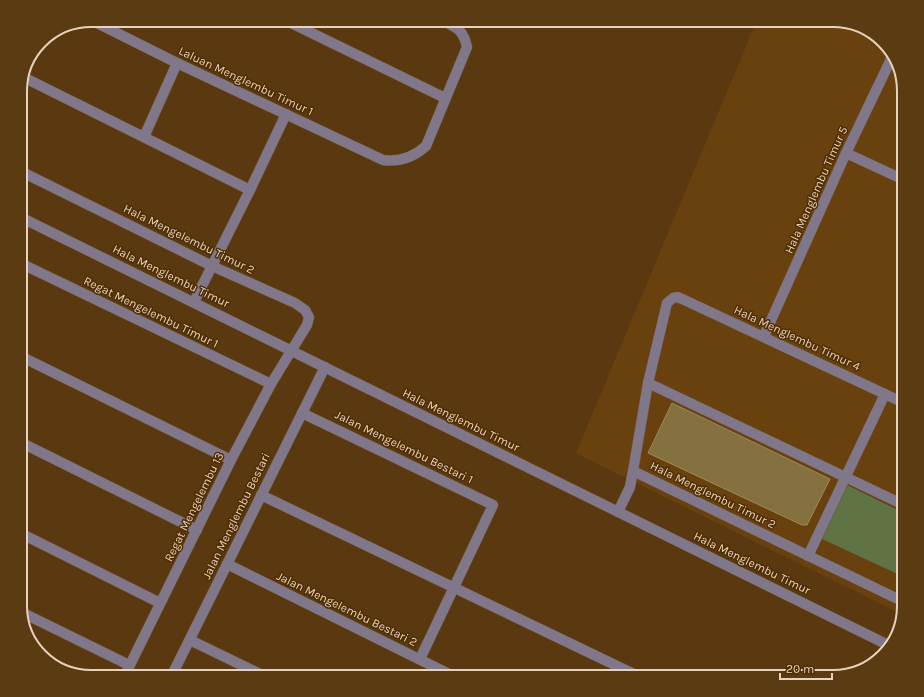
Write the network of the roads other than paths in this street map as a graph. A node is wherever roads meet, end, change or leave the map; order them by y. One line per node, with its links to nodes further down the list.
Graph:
1 (105, 27): 4 (street, Laluan Menglembu Timur 1)
2 (299, 27): 7 (street)
3 (456, 27): 7 (street)
4 (177, 63): 8 (street, Laluan Menglembu Timur 1); 9 (street)
5 (890, 63): 10 (street, Hala Menglembu Timur 5)
6 (28, 80): 9 (street)
7 (445, 98): 8 (street, Laluan Menglembu Timur 1)
8 (286, 114): 13 (street)
9 (144, 137): 13 (street)
10 (846, 152): 12 (street); 19 (street, Hala Menglembu Timur 5)
11 (27, 174): 16 (street, Hala Mengelembu Timur 2)
12 (897, 177)
13 (250, 190): 16 (street)
14 (27, 219): 18 (street, Hala Menglembu Timur)
15 (27, 266): 24 (street, Regat Mengelembu Timur 1)
16 (212, 266): 18 (street); 20 (street, Hala Mengelembu Timur 2)
17 (678, 297): 19 (street, Hala Menglembu Timur 4); 23 (street, Hala Menglembu Timur 2)
18 (194, 302): 20 (street, Hala Menglembu Timur)
19 (764, 336): 25 (street, Hala Menglembu Timur 4)
20 (291, 350): 22 (street, Hala Menglembu Timur); 24 (street, Regat Mengelembu 13)
21 (27, 359): 29 (street)
22 (325, 367): 27 (street, Jalan Menglembu Bestari); 34 (street, Hala Menglembu Timur)
23 (648, 383): 30 (street, Hala Menglembu Timur 2); 31 (street)
24 (271, 384): 29 (street, Regat Mengelembu 13)
25 (886, 394): 26 (street, Hala Menglembu Timur 4); 31 (street)
26 (897, 400)
27 (302, 413): 32 (street, Jalan Menglembu Bestari); 39 (street, Jalan Mengelembu Bestari 1)
28 (27, 445): 35 (street)
29 (231, 460): 35 (street, Regat Mengelembu 13)
30 (632, 470): 34 (street); 37 (street, Hala Menglembu Timur 2)
31 (846, 477): 33 (street); 37 (street)
32 (261, 495): 38 (street, Jalan Menglembu Bestari); 39 (street)
33 (897, 502)
34 (618, 512): 44 (street, Hala Menglembu Timur)
35 (197, 530): 41 (street, Regat Mengelembu 13)
36 (27, 536): 41 (street)
37 (808, 556): 40 (street, Hala Menglembu Timur 2)
38 (227, 564): 43 (street, Jalan Menglembu Bestari); 45 (street, Jalan Mengelembu Bestari 2)
39 (454, 588): 45 (street); 51 (street)
40 (897, 599)
41 (160, 603): 46 (street, Regat Mengelembu 13)
42 (28, 615): 46 (street)
43 (190, 640): 48 (street, Jalan Menglembu Bestari); 49 (street)
44 (885, 643)
45 (420, 660): 50 (street, Jalan Mengelembu Bestari 2)
46 (129, 665): 47 (street, Regat Mengelembu 13)
47 (127, 670)
48 (175, 670)
49 (252, 670)
50 (441, 670)
51 (625, 670)

